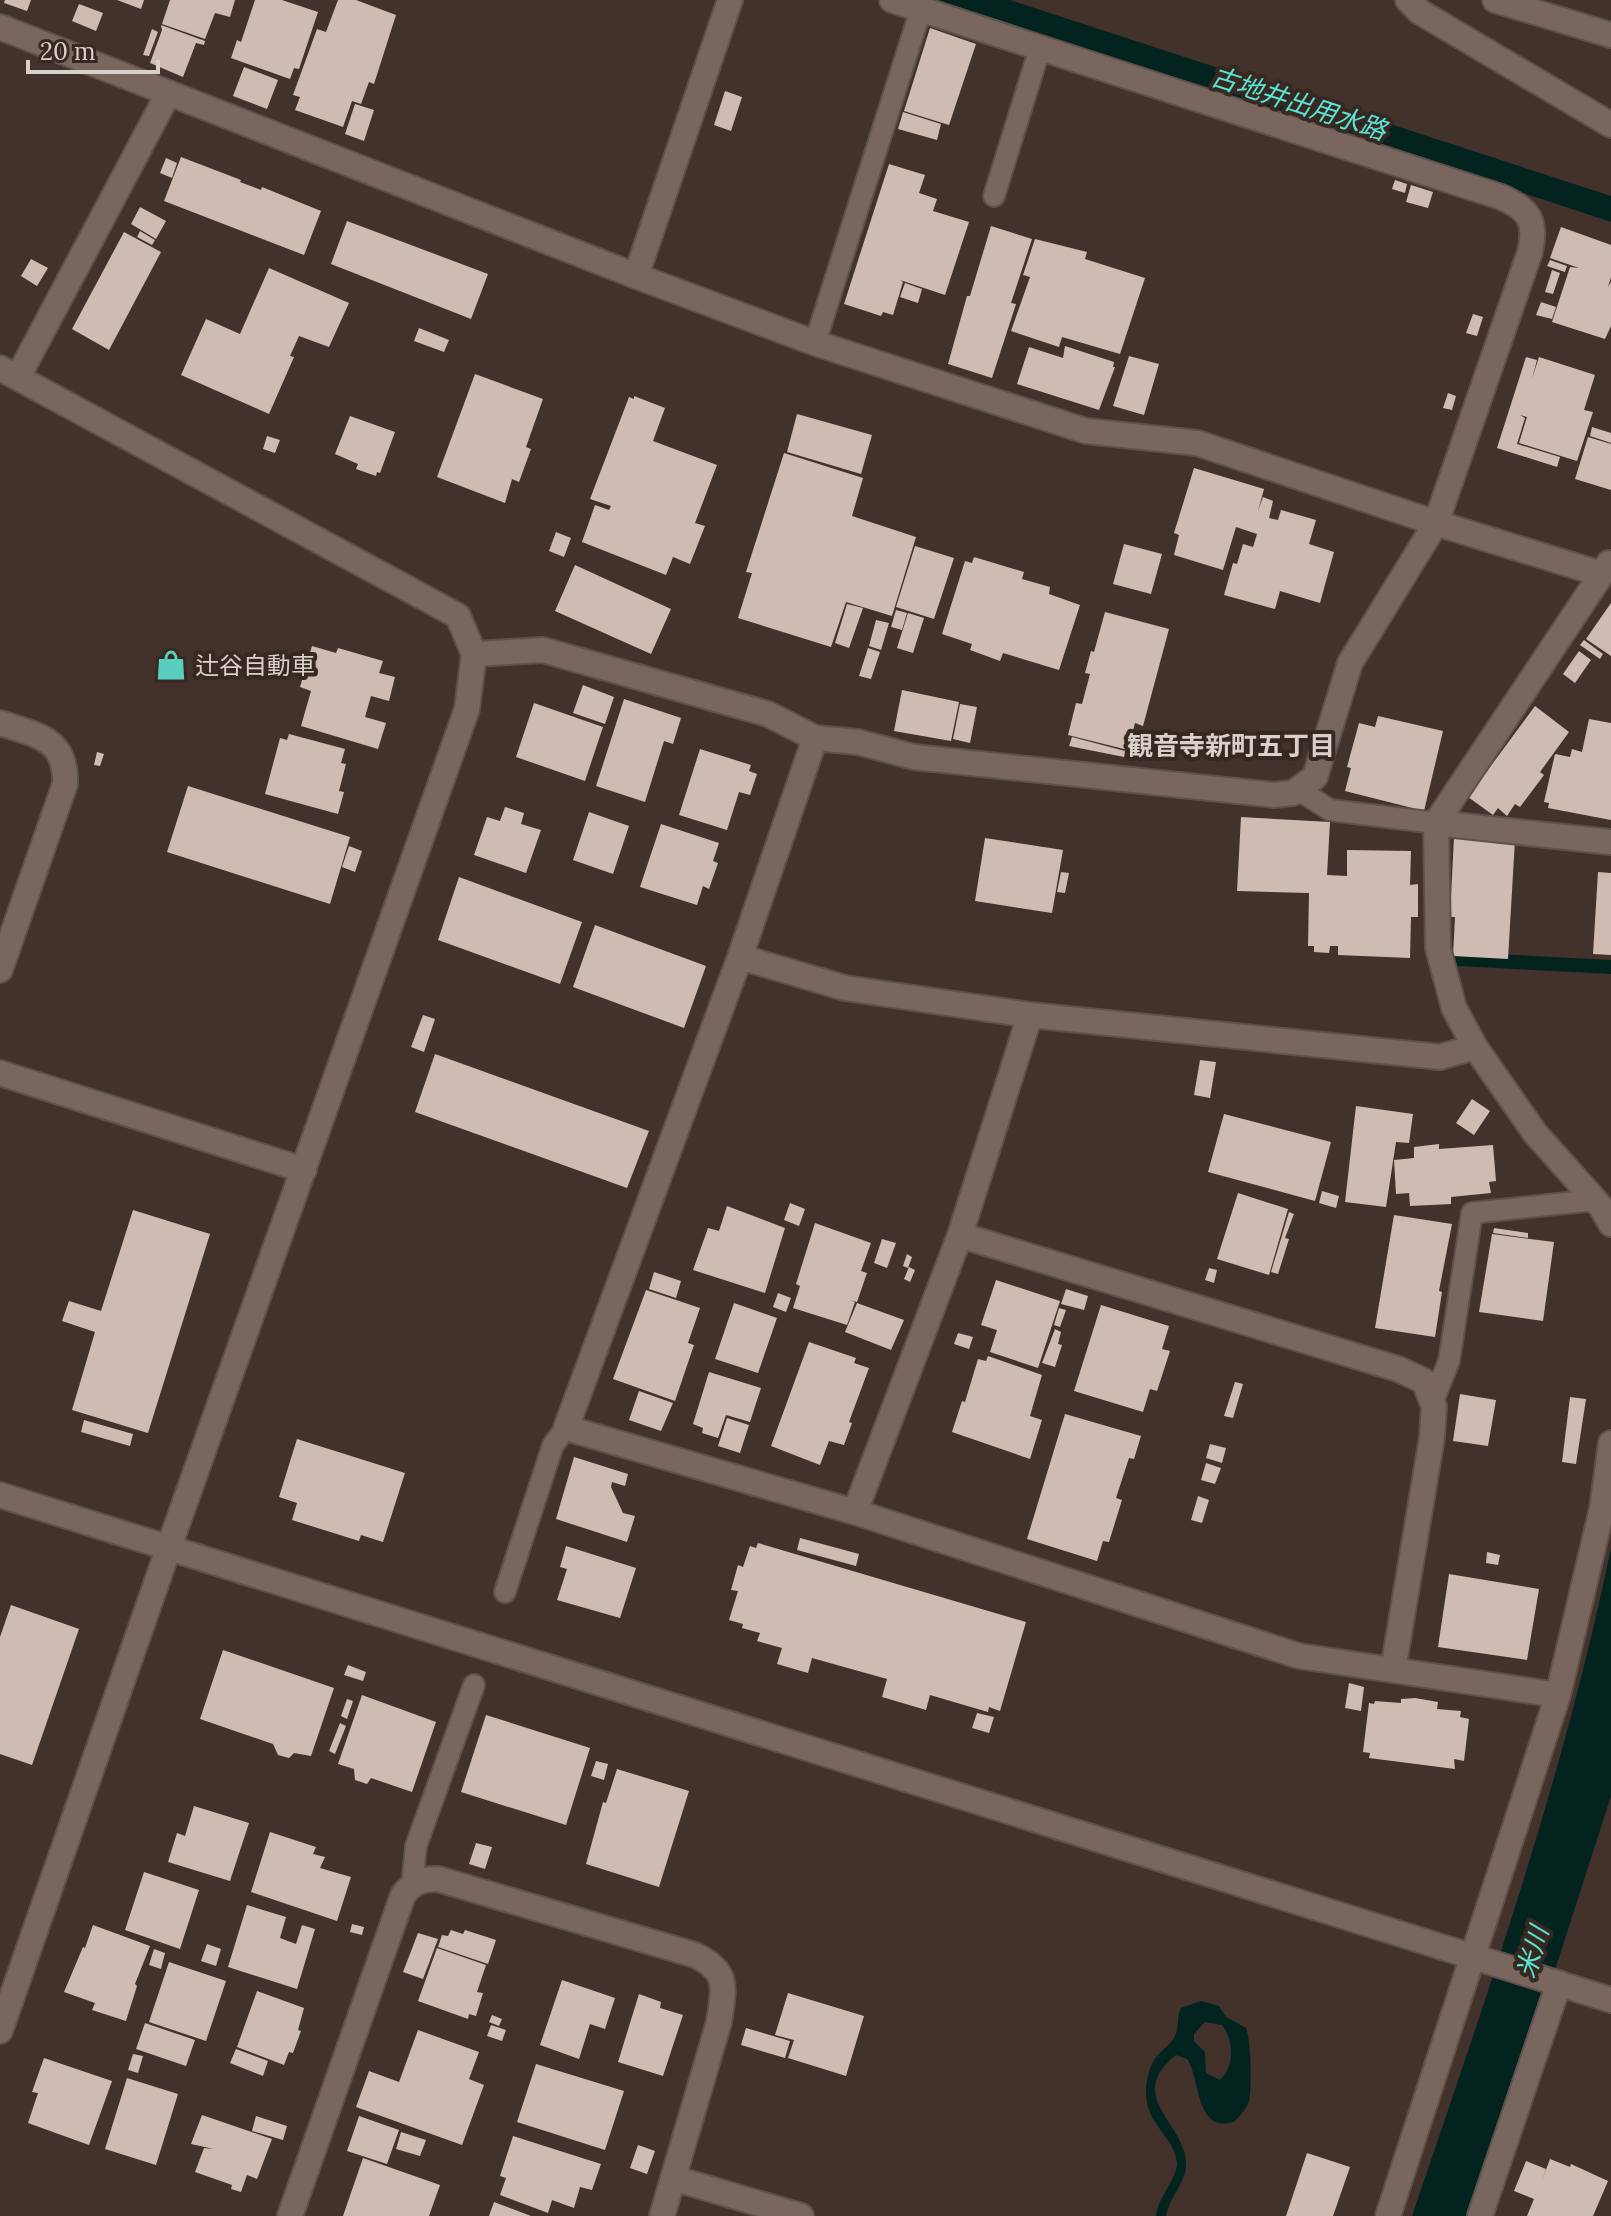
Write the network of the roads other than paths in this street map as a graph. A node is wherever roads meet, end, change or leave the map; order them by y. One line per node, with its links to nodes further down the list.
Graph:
1 (730, 0): 12 (street)
2 (892, 0): 5 (street)
3 (1408, 0): 10 (street)
4 (1495, 0): 7 (street)
5 (921, 9): 8 (street); 13 (lane)
6 (0, 27): 9 (street)
7 (1611, 35)
8 (1040, 48): 11 (lane); 15 (street)
9 (168, 94): 12 (street); 14 (street)
10 (1611, 125)
11 (994, 196)
12 (636, 276): 13 (street)
13 (815, 343): 15 (street)
14 (9, 372): 17 (street)
15 (1436, 523): 16 (street); 20 (street)
16 (1606, 568): 21 (street)
17 (474, 654): 19 (street); 28 (street)
18 (0, 723): 24 (street)
19 (815, 738): 20 (street); 23 (street)
20 (1299, 790): 21 (lane)
21 (1436, 823): 22 (street); 26 (street)
22 (1611, 842)
23 (740, 957): 25 (street); 33 (street)
24 (0, 970)
25 (1030, 1015): 26 (street); 31 (street)
26 (1475, 1047): 29 (street)
27 (0, 1073): 28 (street)
28 (304, 1170): 37 (street)
29 (1595, 1200): 30 (street); 32 (lane)
30 (1611, 1224)
31 (960, 1235): 32 (street); 36 (street)
32 (1433, 1401): 39 (street)
33 (566, 1428): 36 (street); 38 (lane)
34 (1611, 1443): 41 (street)
35 (0, 1495): 37 (street)
36 (855, 1512): 39 (street)
37 (169, 1547): 43 (street); 46 (street)
38 (505, 1592)
39 (1393, 1670): 41 (street)
40 (474, 1685): 42 (lane)
41 (1558, 1695): 43 (street)
42 (412, 1885): 47 (street); 48 (street)
43 (1483, 1959): 44 (street); 51 (street)
44 (1552, 1981): 45 (street); 52 (street)
45 (1611, 2000)
46 (0, 2031)
47 (673, 2178): 49 (street); 50 (street)
48 (290, 2216)
49 (662, 2216)
50 (801, 2216)
51 (1388, 2216)
52 (1480, 2216)

